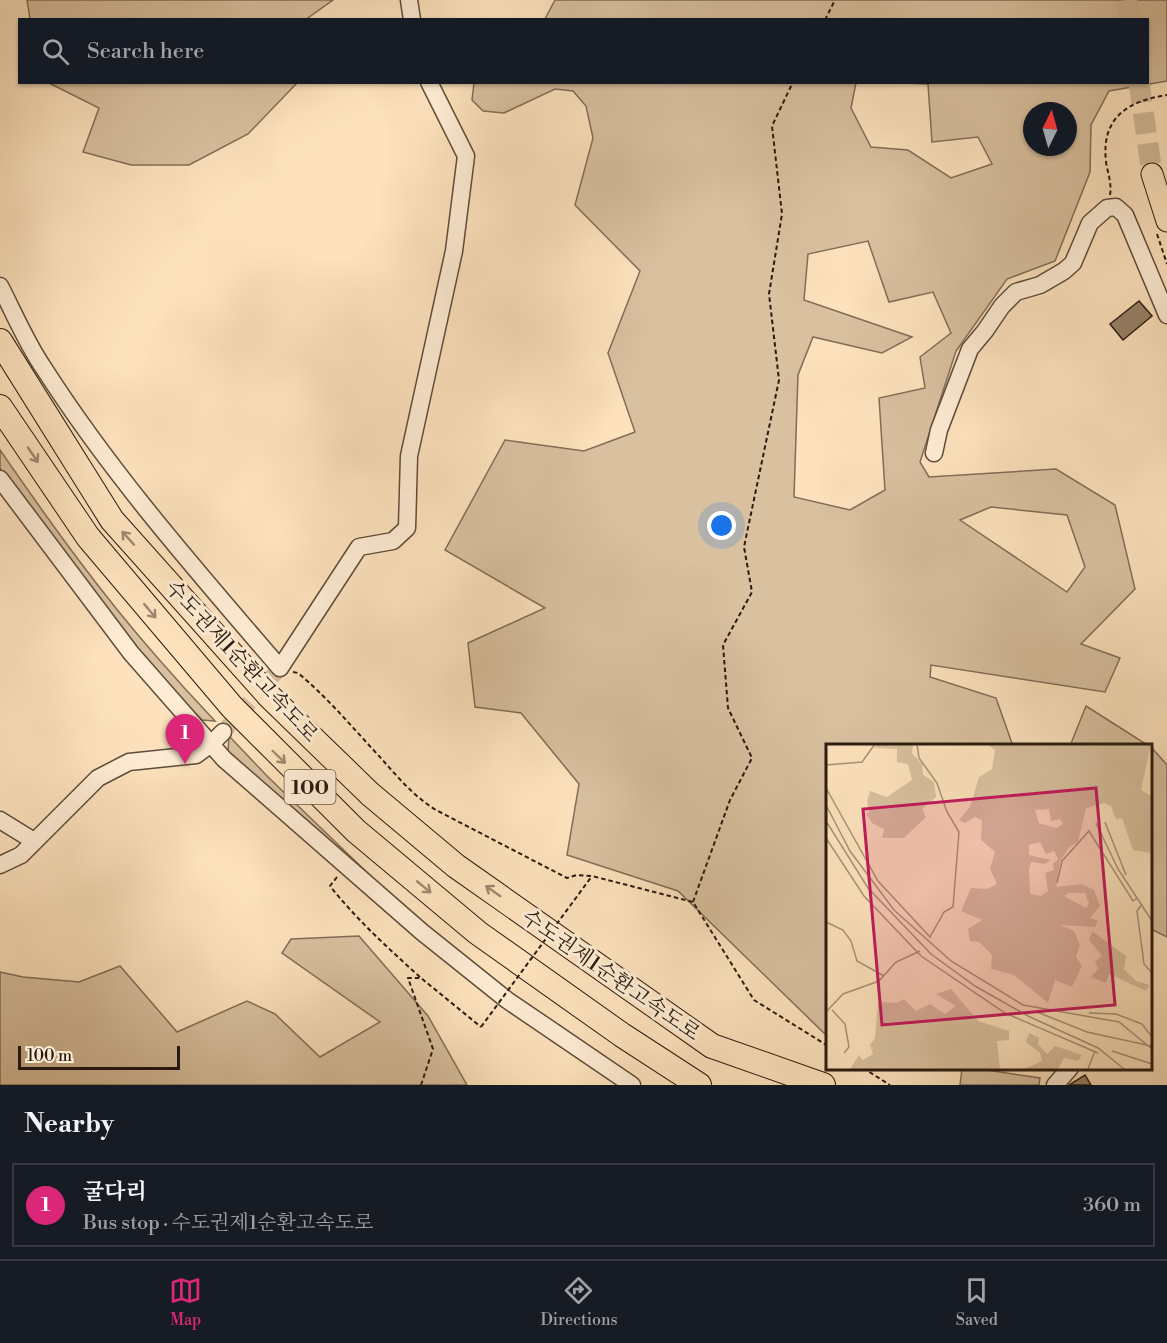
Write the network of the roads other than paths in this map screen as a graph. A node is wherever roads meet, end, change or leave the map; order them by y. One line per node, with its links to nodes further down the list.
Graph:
1 (410, 0): 2 (street)
2 (412, 18)
3 (430, 84): 6 (street)
4 (1152, 174): 5 (main road)
5 (1167, 221)
6 (0, 286)
7 (1167, 315): 10 (street)
8 (0, 341): 17 (highway, 수도권제1순환고속도로 / 100, one-way to 8)
9 (0, 407): 20 (highway, 수도권제1순환고속도로 / 100, one-way to 20)
10 (934, 453)
11 (0, 479): 13 (street)
12 (223, 732): 13 (street)
13 (211, 744): 15 (street); 19 (street)
14 (0, 820): 15 (street)
15 (34, 841): 16 (street)
16 (0, 865)
17 (712, 1046): 21 (highway); 22 (highway, 수도권제1순환고속도로 / 100)
18 (1068, 1070): 23 (street)
19 (632, 1085)
20 (699, 1085)
21 (772, 1085)
22 (823, 1085)
23 (1055, 1085)

